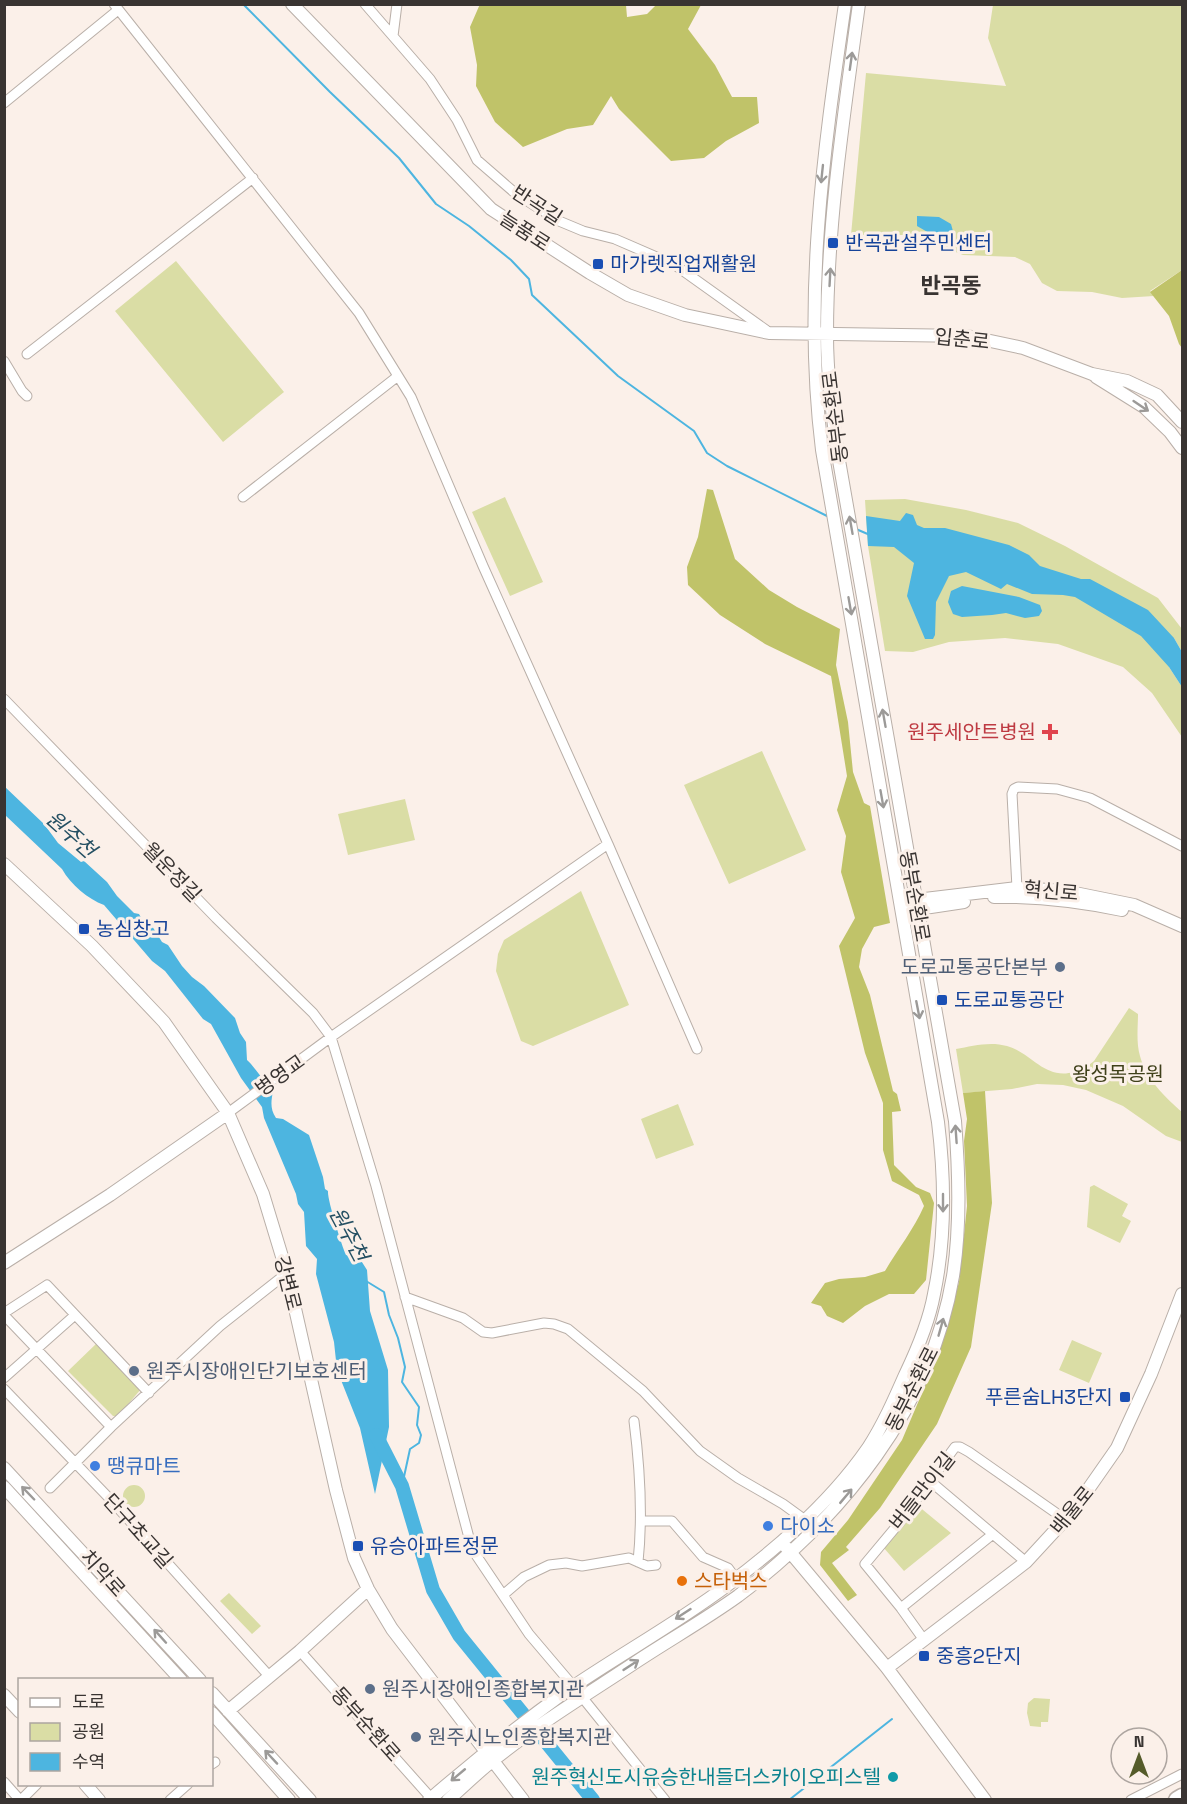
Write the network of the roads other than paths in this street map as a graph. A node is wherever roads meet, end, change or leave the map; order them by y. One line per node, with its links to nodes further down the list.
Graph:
1 (292, 4): 12 (street, 늘품로)
2 (365, 4): 7 (street, 반곡길)
3 (397, 4): 7 (street)
4 (845, 4): 9 (street, 동부순환로)
5 (860, 4): 10 (street, 동부순환로, one-way to 5)
6 (116, 7): 8 (street); 11 (street)
7 (393, 36): 12 (street, 반곡길)
8 (4, 103)
9 (829, 116): 10 (street); 13 (street, 동부순환로, one-way to 13)
10 (844, 117): 14 (street, 동부순환로, one-way to 10)
11 (253, 178): 15 (street); 18 (street)
12 (769, 333): 13 (street, 늘품로)
13 (813, 335): 14 (street, 늘품로); 29 (street, 동부순환로, one-way to 29)
14 (827, 335): 17 (street, 입춘로); 28 (street, 동부순환로, one-way to 14)
15 (27, 354)
16 (4, 361): 19 (street)
17 (1092, 374): 20 (street, 입춘로); 21 (street, 입춘로, one-way to 21)
18 (398, 376): 22 (street); 24 (street)
19 (27, 396)
20 (1182, 422)
21 (1182, 448)
22 (243, 497)
23 (4, 699): 32 (street, 월운정길)
24 (608, 844): 32 (street, 병영교); 33 (street)
25 (1182, 846): 27 (street)
26 (4, 864): 34 (street, 강변로)
27 (1017, 888): 28 (street, 혁신로); 30 (street, 혁신로)
28 (917, 904): 29 (street); 31 (street, 혁신로); 56 (street, 동부순환로, one-way to 28)
29 (901, 906): 52 (street, 동부순환로, one-way to 52)
30 (1182, 926)
31 (1182, 931)
32 (327, 1040): 34 (street, 병영교); 38 (street)
33 (697, 1049)
34 (233, 1110): 35 (street); 36 (street, 강변로)
35 (4, 1263)
36 (287, 1273): 44 (street); 61 (street, 강변로)
37 (1182, 1294): 53 (street, 배울로)
38 (405, 1297): 52 (street); 62 (street)
39 (4, 1314): 40 (street); 41 (street)
40 (75, 1315): 41 (street); 44 (street)
41 (36, 1350): 42 (street); 46 (street)
42 (4, 1378)
43 (4, 1389): 47 (street, 단구초교길)
44 (149, 1393): 46 (street)
45 (634, 1421): 54 (street)
46 (111, 1427): 47 (street)
47 (76, 1463): 51 (street); 67 (street, 단구초교길)
48 (4, 1468): 69 (street, 치악로, one-way to 48)
49 (930, 1481): 53 (street, 버들만이길); 55 (street); 63 (street, 버들만이길)
50 (4, 1487): 68 (street, 치악로)
51 (50, 1488)
52 (805, 1520): 56 (street, 동부순환로)
53 (1066, 1520): 58 (street, 배울로)
54 (641, 1521): 57 (street); 60 (street)
55 (993, 1534): 58 (street); 63 (street)
56 (786, 1548): 60 (street, 동부순환로); 66 (street); 73 (street, 동부순환로, one-way to 56)
57 (638, 1562): 59 (street); 62 (street)
58 (1026, 1562): 64 (street, 배울로)
59 (656, 1565)
60 (736, 1579): 70 (street, 동부순환로, one-way to 70)
61 (368, 1589): 65 (street); 77 (street, 강변로)
62 (503, 1595): 70 (street)
63 (901, 1608): 64 (street, 버들만이길)
64 (924, 1640): 66 (street, 배울로)
65 (300, 1651): 67 (street); 84 (street, 동부순환로)
66 (887, 1668): 93 (street)
67 (270, 1677): 75 (street)
68 (179, 1678)
69 (198, 1678)
70 (570, 1689): 73 (street); 77 (street, 동부순환로)
71 (213, 1694): 75 (street)
72 (4, 1695): 74 (street)
73 (578, 1700): 77 (street, 동부순환로); 92 (street)
74 (18, 1710)
75 (228, 1711): 89 (street, one-way to 75)
76 (213, 1714): 88 (street)
77 (492, 1754): 84 (street, 동부순환로, one-way to 84); 90 (street); 91 (street, 강변로)
78 (1182, 1774): 94 (street)
79 (4, 1782): 85 (street)
80 (36, 1786): 85 (street)
81 (86, 1786): 86 (street)
82 (187, 1786): 87 (street)
83 (1182, 1797): 95 (highway)
84 (430, 1798)
85 (21, 1800)
86 (99, 1800)
87 (170, 1800)
88 (289, 1800)
89 (310, 1800)
90 (448, 1800)
91 (523, 1800)
92 (665, 1800)
93 (985, 1800)
94 (1131, 1800)
95 (1177, 1800)

